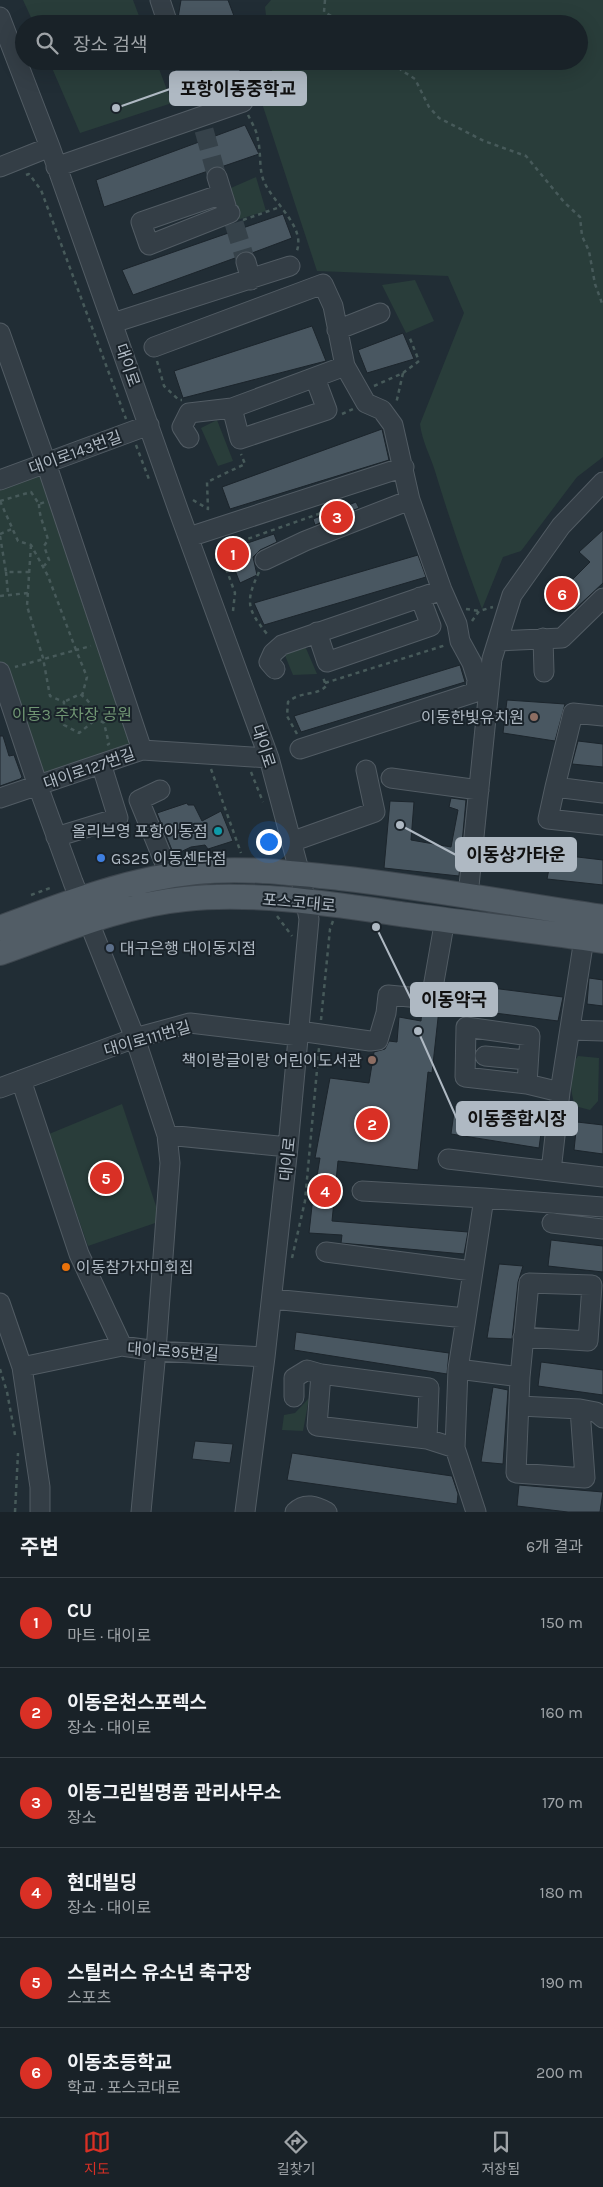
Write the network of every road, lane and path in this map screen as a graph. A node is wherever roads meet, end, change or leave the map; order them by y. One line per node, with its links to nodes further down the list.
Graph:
1 (160, 0): 3 (street)
2 (325, 0): 4 (path)
3 (165, 15)
4 (330, 15)
5 (0, 17): 6 (street, 대이로)
6 (15, 56)
7 (20, 70): 10 (street, 대이로)
8 (400, 70): 17 (path)
9 (243, 102): 12 (street); 14 (path)
10 (50, 147): 11 (street); 12 (street, 대이로)
11 (0, 167)
12 (56, 168): 19 (street, 대이로)
13 (22, 176): 32 (path)
14 (280, 207): 15 (path); 16 (path)
15 (232, 218): 15 (street)
16 (290, 266): 19 (street)
17 (603, 306)
18 (380, 313): 20 (street)
19 (114, 323): 31 (street, 대이로)
20 (336, 330): 23 (street); 24 (street)
21 (0, 333): 34 (street)
22 (409, 336): 25 (path)
23 (154, 347): 28 (path)
24 (344, 366): 26 (street); 35 (street)
25 (403, 373): 27 (path); 29 (path)
26 (315, 378): 30 (street); 30 (street)
27 (368, 388)
28 (189, 400)
29 (396, 406)
30 (232, 408): 33 (street)
31 (149, 426): 32 (street, 대이로143번길); 48 (street, 대이로)
32 (131, 432): 34 (street, 대이로143번길); 37 (path)
33 (189, 438)
34 (46, 463): 36 (street, 대이로143번길); 40 (street)
35 (404, 467): 41 (street); 48 (street)
36 (0, 480)
37 (150, 482)
38 (207, 482): 45 (path)
39 (603, 482): 65 (street)
40 (58, 498): 43 (path); 66 (street)
41 (410, 500): 51 (street); 55 (street)
42 (0, 501): 43 (path); 46 (path)
43 (39, 504): 52 (path)
44 (342, 505): 50 (path)
45 (208, 509)
46 (13, 529): 47 (path); 49 (path)
47 (0, 535): 53 (path)
48 (189, 537): 82 (street, 대이로)
49 (31, 545): 52 (path); 54 (path)
50 (219, 549)
51 (265, 560): 63 (path)
52 (43, 567): 67 (path)
53 (6, 572): 54 (path); 56 (path)
54 (29, 572): 57 (path)
55 (442, 590): 59 (street); 64 (street)
56 (8, 594): 57 (path); 58 (path)
57 (28, 594): 68 (path)
58 (0, 596)
59 (420, 597): 61 (street); 61 (street)
60 (603, 598): 62 (street)
61 (317, 632): 63 (street)
62 (543, 638): 65 (street); 71 (street)
63 (294, 641): 69 (street)
64 (460, 641): 73 (path); 79 (street)
65 (499, 641): 89 (street)
66 (106, 642): 67 (path); 80 (street)
67 (76, 650): 68 (path); 74 (path)
68 (43, 658): 70 (path); 75 (path)
69 (275, 669)
70 (4, 670): 86 (street)
71 (544, 672)
72 (322, 675): 73 (path)
73 (325, 683): 79 (path)
74 (82, 696): 75 (path); 77 (path)
75 (64, 702): 77 (path)
76 (603, 716): 87 (street)
77 (94, 718): 78 (path)
78 (108, 735)
79 (300, 749)
80 (142, 750): 81 (street, 대이로127번길); 86 (street, 대이로127번길)
81 (206, 754): 82 (street, 대이로127번길); 96 (path)
82 (260, 758): 92 (path); 95 (street, 대이로)
83 (366, 770): 95 (street)
84 (104, 774): 94 (street)
85 (391, 778): 89 (street)
86 (38, 786): 91 (street, 대이로127번길); 94 (street)
87 (555, 787): 90 (street); 93 (street)
88 (160, 790): 98 (street)
89 (479, 790): 99 (street)
90 (603, 793)
91 (0, 798)
92 (264, 806)
93 (603, 825)
94 (56, 837): 100 (street)
95 (291, 842): 97 (street, 대이로)
96 (244, 859)
97 (300, 874): 98 (main road, 포스코대로); 99 (main road, 포스코대로); 101 (street, 대이로)
98 (170, 876): 100 (main road, 포스코대로)
99 (468, 896): 102 (main road, 포스코대로)
100 (79, 899): 105 (street); 106 (main road, 포스코대로)
101 (305, 903): 104 (main road, 포스코대로); 105 (main road, 포스코대로); 112 (street, 대이로)
102 (554, 909): 103 (main road, 포스코대로); 107 (main road)
103 (595, 915): 108 (street)
104 (445, 920): 107 (main road, 포스코대로); 112 (street, 대이로111번길)
105 (88, 922): 109 (main road, 포스코대로); 113 (street)
106 (0, 928)
107 (552, 934): 108 (main road, 포스코대로)
108 (594, 939): 110 (street)
109 (0, 953)
110 (570, 1030): 111 (street); 119 (street)
111 (603, 1031)
112 (299, 1033): 113 (street, 대이로111번길); 121 (street, 대이로)
113 (135, 1038): 116 (street, 대이로111번길); 120 (street)
114 (485, 1056): 115 (street)
115 (527, 1060): 117 (street); 117 (street)
116 (22, 1080): 118 (street, 대이로111번길); 140 (street)
117 (527, 1084): 119 (street)
118 (0, 1088)
119 (560, 1092): 124 (street)
120 (167, 1135): 121 (street); 141 (street)
121 (288, 1147): 136 (street, 대이로)
122 (310, 1151): 133 (path)
123 (448, 1159): 124 (street)
124 (551, 1171): 125 (street)
125 (603, 1177)
126 (362, 1191): 127 (street)
127 (484, 1198): 128 (street); 134 (street)
128 (603, 1207): 129 (street)
129 (603, 1214)
130 (552, 1223): 131 (street)
131 (603, 1229)
132 (326, 1252): 134 (street)
133 (291, 1263)
134 (472, 1271): 138 (street)
135 (597, 1286): 139 (street); 139 (street)
136 (272, 1298): 138 (street); 142 (street, 대이로)
137 (0, 1303): 143 (street)
138 (466, 1318): 145 (street)
139 (523, 1337): 147 (street)
140 (122, 1346): 141 (street, 대이로95번길); 143 (street, 대이로95번길)
141 (156, 1351): 142 (street, 대이로95번길); 158 (street)
142 (265, 1357): 159 (street, 대이로)
143 (22, 1367): 157 (street)
144 (0, 1368): 153 (path)
145 (458, 1368): 147 (street); 154 (street)
146 (321, 1374): 148 (street); 152 (street); 152 (street)
147 (520, 1377): 149 (street)
148 (294, 1396)
149 (520, 1406): 150 (street); 150 (street)
150 (580, 1409): 151 (street)
151 (603, 1418)
152 (428, 1439): 154 (street)
153 (16, 1444)
154 (455, 1448): 162 (street)
155 (18, 1452): 156 (path)
156 (15, 1512)
157 (40, 1512)
158 (141, 1512)
159 (245, 1512)
160 (295, 1512): 161 (street)
161 (327, 1512)
162 (476, 1512)

